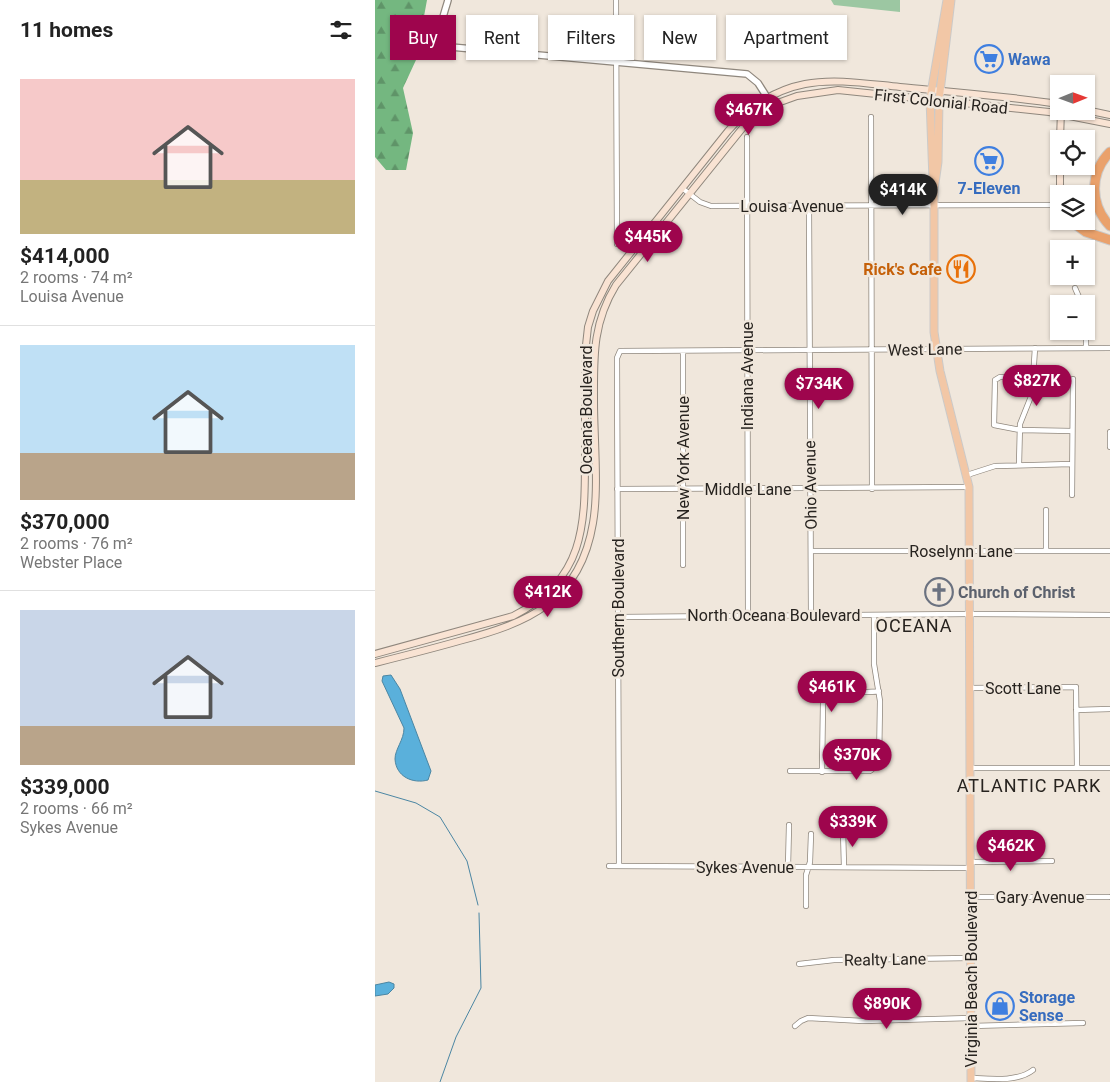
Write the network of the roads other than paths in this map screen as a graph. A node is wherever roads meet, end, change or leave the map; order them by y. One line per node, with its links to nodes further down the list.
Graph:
1 (448, 0): 4 (street)
2 (616, 0): 4 (street)
3 (949, 0): 5 (main road, Virginia Beach Boulevard); 6 (main road, Virginia Beach Boulevard)
4 (617, 62): 7 (street); 31 (street)
5 (931, 90): 6 (main road, First Colonial Road); 7 (main road, First Colonial Road); 8 (main road, Virginia Beach Boulevard)
6 (940, 91): 9 (main road, Virginia Beach Boulevard); 10 (main road, First Colonial Road)
7 (767, 98): 11 (street); 20 (main road, Oceana Boulevard)
8 (930, 99): 9 (main road, First Colonial Road); 11 (main road, First Colonial Road); 21 (main road, Virginia Beach Boulevard)
9 (939, 100): 12 (main road, First Colonial Road); 21 (main road, Virginia Beach Boulevard)
10 (1050, 103)
11 (772, 105): 22 (main road, Oceana Boulevard)
12 (1050, 111)
13 (1095, 112): 14 (main road)
14 (1110, 115)
15 (871, 117): 26 (street)
16 (1093, 120): 17 (main road, First Colonial Road)
17 (1110, 124)
18 (747, 137): 24 (street, Indiana Avenue)
19 (1110, 152): 28 (highway)
20 (682, 188): 22 (street, Louisa Avenue); 66 (main road, Oceana Boulevard)
21 (934, 190): 27 (main road, Virginia Beach Boulevard)
22 (689, 195): 24 (street, Louisa Avenue); 67 (main road, Oceana Boulevard)
23 (1050, 205): 27 (street, Louisa Avenue)
24 (747, 206): 25 (street, Louisa Avenue); 40 (street, Indiana Avenue)
25 (809, 206): 26 (street, Louisa Avenue); 41 (street, Ohio Avenue)
26 (871, 206): 27 (street, Louisa Avenue); 39 (street)
27 (934, 206): 35 (main road, Virginia Beach Boulevard)
28 (1110, 226)
29 (1083, 230): 30 (highway)
30 (1110, 240)
31 (617, 244)
32 (1075, 288): 33 (street)
33 (1078, 295)
34 (1087, 340): 37 (street)
35 (935, 348): 36 (street, West Lane); 39 (street, West Lane); 52 (main road, Virginia Beach Boulevard)
36 (1035, 348): 37 (street, West Lane); 44 (street)
37 (1087, 348): 38 (street, West Lane)
38 (1110, 348)
39 (872, 349): 41 (street, West Lane); 58 (street)
40 (747, 350): 41 (street, West Lane); 43 (street, West Lane); 54 (street, Indiana Avenue)
41 (809, 350): 55 (street, Ohio Avenue)
42 (620, 351): 43 (street, West Lane); 56 (street, Southern Boulevard)
43 (683, 351): 57 (street, New York Avenue)
44 (1034, 377): 46 (street); 46 (street)
45 (1073, 379): 47 (street)
46 (1020, 430): 47 (street); 51 (street)
47 (1072, 431): 50 (street)
48 (1110, 432): 49 (street)
49 (1110, 447)
50 (1071, 464): 51 (street); 59 (street)
51 (1019, 466): 52 (street)
52 (967, 475): 53 (main road, Virginia Beach Boulevard)
53 (969, 487): 58 (street, Middle Lane); 62 (main road, Virginia Beach Boulevard)
54 (747, 488): 55 (street, Middle Lane); 57 (street, Middle Lane); 69 (street, Indiana Avenue)
55 (809, 488): 58 (street, Middle Lane); 61 (street, Ohio Avenue)
56 (617, 489): 57 (street, Middle Lane); 73 (street, Southern Boulevard)
57 (683, 489): 65 (street, New York Avenue)
58 (872, 489)
59 (1072, 495)
60 (1046, 510): 63 (street)
61 (811, 551): 62 (street, Roselynn Lane); 70 (street, Ohio Avenue)
62 (970, 551): 63 (street, Roselynn Lane); 68 (main road, Virginia Beach Boulevard)
63 (1046, 551): 64 (street, Roselynn Lane)
64 (1110, 551)
65 (683, 565)
66 (551, 589): 67 (main road); 74 (main road, Oceana Boulevard)
67 (558, 595): 76 (main road, Oceana Boulevard)
68 (970, 614): 71 (street, North Oceana Boulevard); 72 (street, North Oceana Boulevard); 78 (main road, Virginia Beach Boulevard)
69 (748, 615): 70 (street, North Oceana Boulevard); 73 (street, North Oceana Boulevard)
70 (811, 615): 71 (street, North Oceana Boulevard)
71 (874, 615): 79 (street)
72 (1110, 616)
73 (619, 617): 93 (street, Southern Boulevard)
74 (402, 646): 75 (main road, Oceana Boulevard); 76 (main road)
75 (375, 654)
76 (404, 656): 77 (main road)
77 (375, 664)
78 (970, 688): 81 (street, Scott Lane); 83 (main road, Virginia Beach Boulevard)
79 (879, 691): 86 (street); 86 (street)
80 (1110, 709): 81 (street)
81 (1076, 710): 82 (street)
82 (1077, 767): 83 (street); 84 (street)
83 (970, 768): 91 (main road, Virginia Beach Boulevard)
84 (1110, 768)
85 (790, 771): 86 (street)
86 (822, 772)
87 (789, 825): 94 (street)
88 (843, 830): 96 (street)
89 (811, 834): 95 (street)
90 (1052, 861): 91 (street, Sykes Avenue)
91 (971, 865): 96 (street, Sykes Avenue); 97 (main road, Virginia Beach Boulevard)
92 (609, 866): 93 (street, Sykes Avenue)
93 (619, 866): 94 (street, Sykes Avenue)
94 (789, 867): 95 (street, Sykes Avenue)
95 (809, 867): 96 (street, Sykes Avenue); 99 (street)
96 (844, 867)
97 (971, 896): 98 (street, Gary Avenue); 100 (main road, Virginia Beach Boulevard)
98 (1109, 897)
99 (806, 906)
100 (971, 958): 101 (street, Realty Lane); 102 (main road, Virginia Beach Boulevard)
101 (799, 964)
102 (971, 1018): 104 (street); 105 (main road, Virginia Beach Boulevard)
103 (1083, 1023): 105 (street)
104 (795, 1026)
105 (971, 1026): 107 (main road, Virginia Beach Boulevard)
106 (1033, 1070): 107 (street)
107 (971, 1080)

